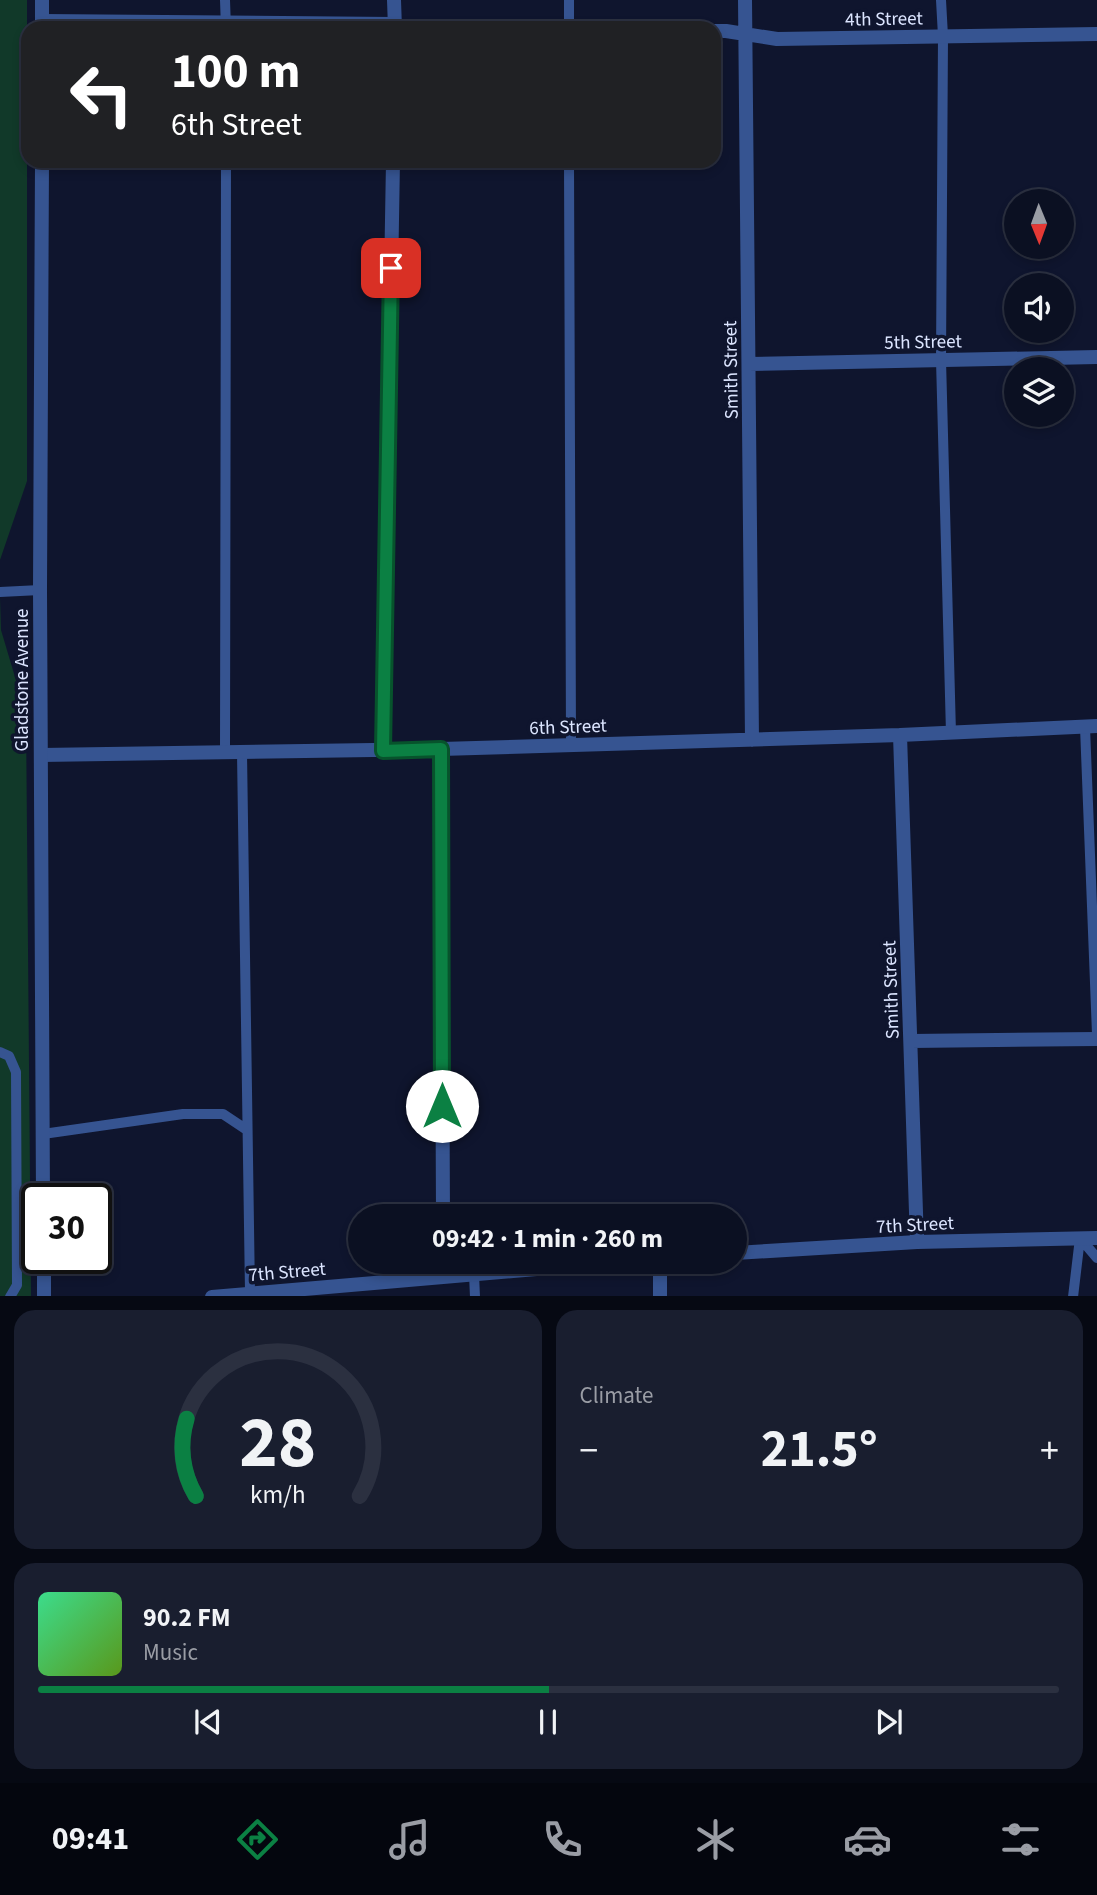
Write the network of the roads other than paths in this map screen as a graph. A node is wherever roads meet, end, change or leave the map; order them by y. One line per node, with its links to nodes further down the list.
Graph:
1 (42, 0): 7 (street)
2 (225, 0): 8 (lane)
3 (394, 0): 9 (street)
4 (569, 0): 10 (lane)
5 (745, 0): 12 (street, Smith Street)
6 (941, 0): 14 (lane)
7 (42, 21)
8 (226, 21)
9 (395, 21)
10 (569, 21)
11 (721, 32): 12 (street, 4th Street)
12 (745, 34): 14 (street, 4th Street); 21 (street, Smith Street)
13 (1097, 34): 14 (street, 4th Street)
14 (943, 36): 20 (lane)
15 (42, 168): 22 (street, Gladstone Avenue)
16 (226, 168): 31 (lane)
17 (393, 168): 30 (street)
18 (569, 168): 28 (lane)
19 (1097, 356): 20 (street, 5th Street)
20 (942, 360): 21 (street, 5th Street); 25 (lane)
21 (749, 364): 27 (street, Smith Street)
22 (40, 590): 23 (lane); 33 (street, Gladstone Avenue)
23 (0, 592)
24 (1091, 727): 25 (street, 6th Street); 34 (lane)
25 (951, 733): 26 (street, 6th Street)
26 (900, 736): 27 (street, 6th Street); 35 (street, Smith Street)
27 (752, 740): 28 (street, 6th Street)
28 (571, 745): 29 (street, 6th Street)
29 (441, 749): 30 (street, 6th Street); 40 (street)
30 (383, 751): 32 (street, 6th Street)
31 (226, 753): 32 (street, 6th Street); 33 (street, 6th Street)
32 (242, 753): 37 (lane)
33 (41, 755): 38 (street, Gladstone Avenue)
34 (1097, 1037): 35 (street)
35 (911, 1041): 43 (street, Smith Street)
36 (0, 1052): 51 (lane)
37 (247, 1130): 38 (lane); 50 (lane)
38 (43, 1134): 39 (street, Gladstone Avenue)
39 (43, 1183)
40 (443, 1204)
41 (1080, 1238): 42 (street, 7th Street); 43 (street, 7th Street); 45 (lane); 56 (lane)
42 (1097, 1238)
43 (917, 1242): 44 (street, 7th Street)
44 (747, 1253)
45 (1097, 1258)
46 (44, 1274): 52 (street)
47 (474, 1274): 49 (street, 7th Street); 54 (lane)
48 (660, 1274): 55 (street)
49 (443, 1277): 50 (street, 7th Street)
50 (250, 1293): 53 (street, 7th Street)
51 (11, 1296)
52 (44, 1296)
53 (222, 1296)
54 (475, 1296)
55 (660, 1296)
56 (1073, 1296)

